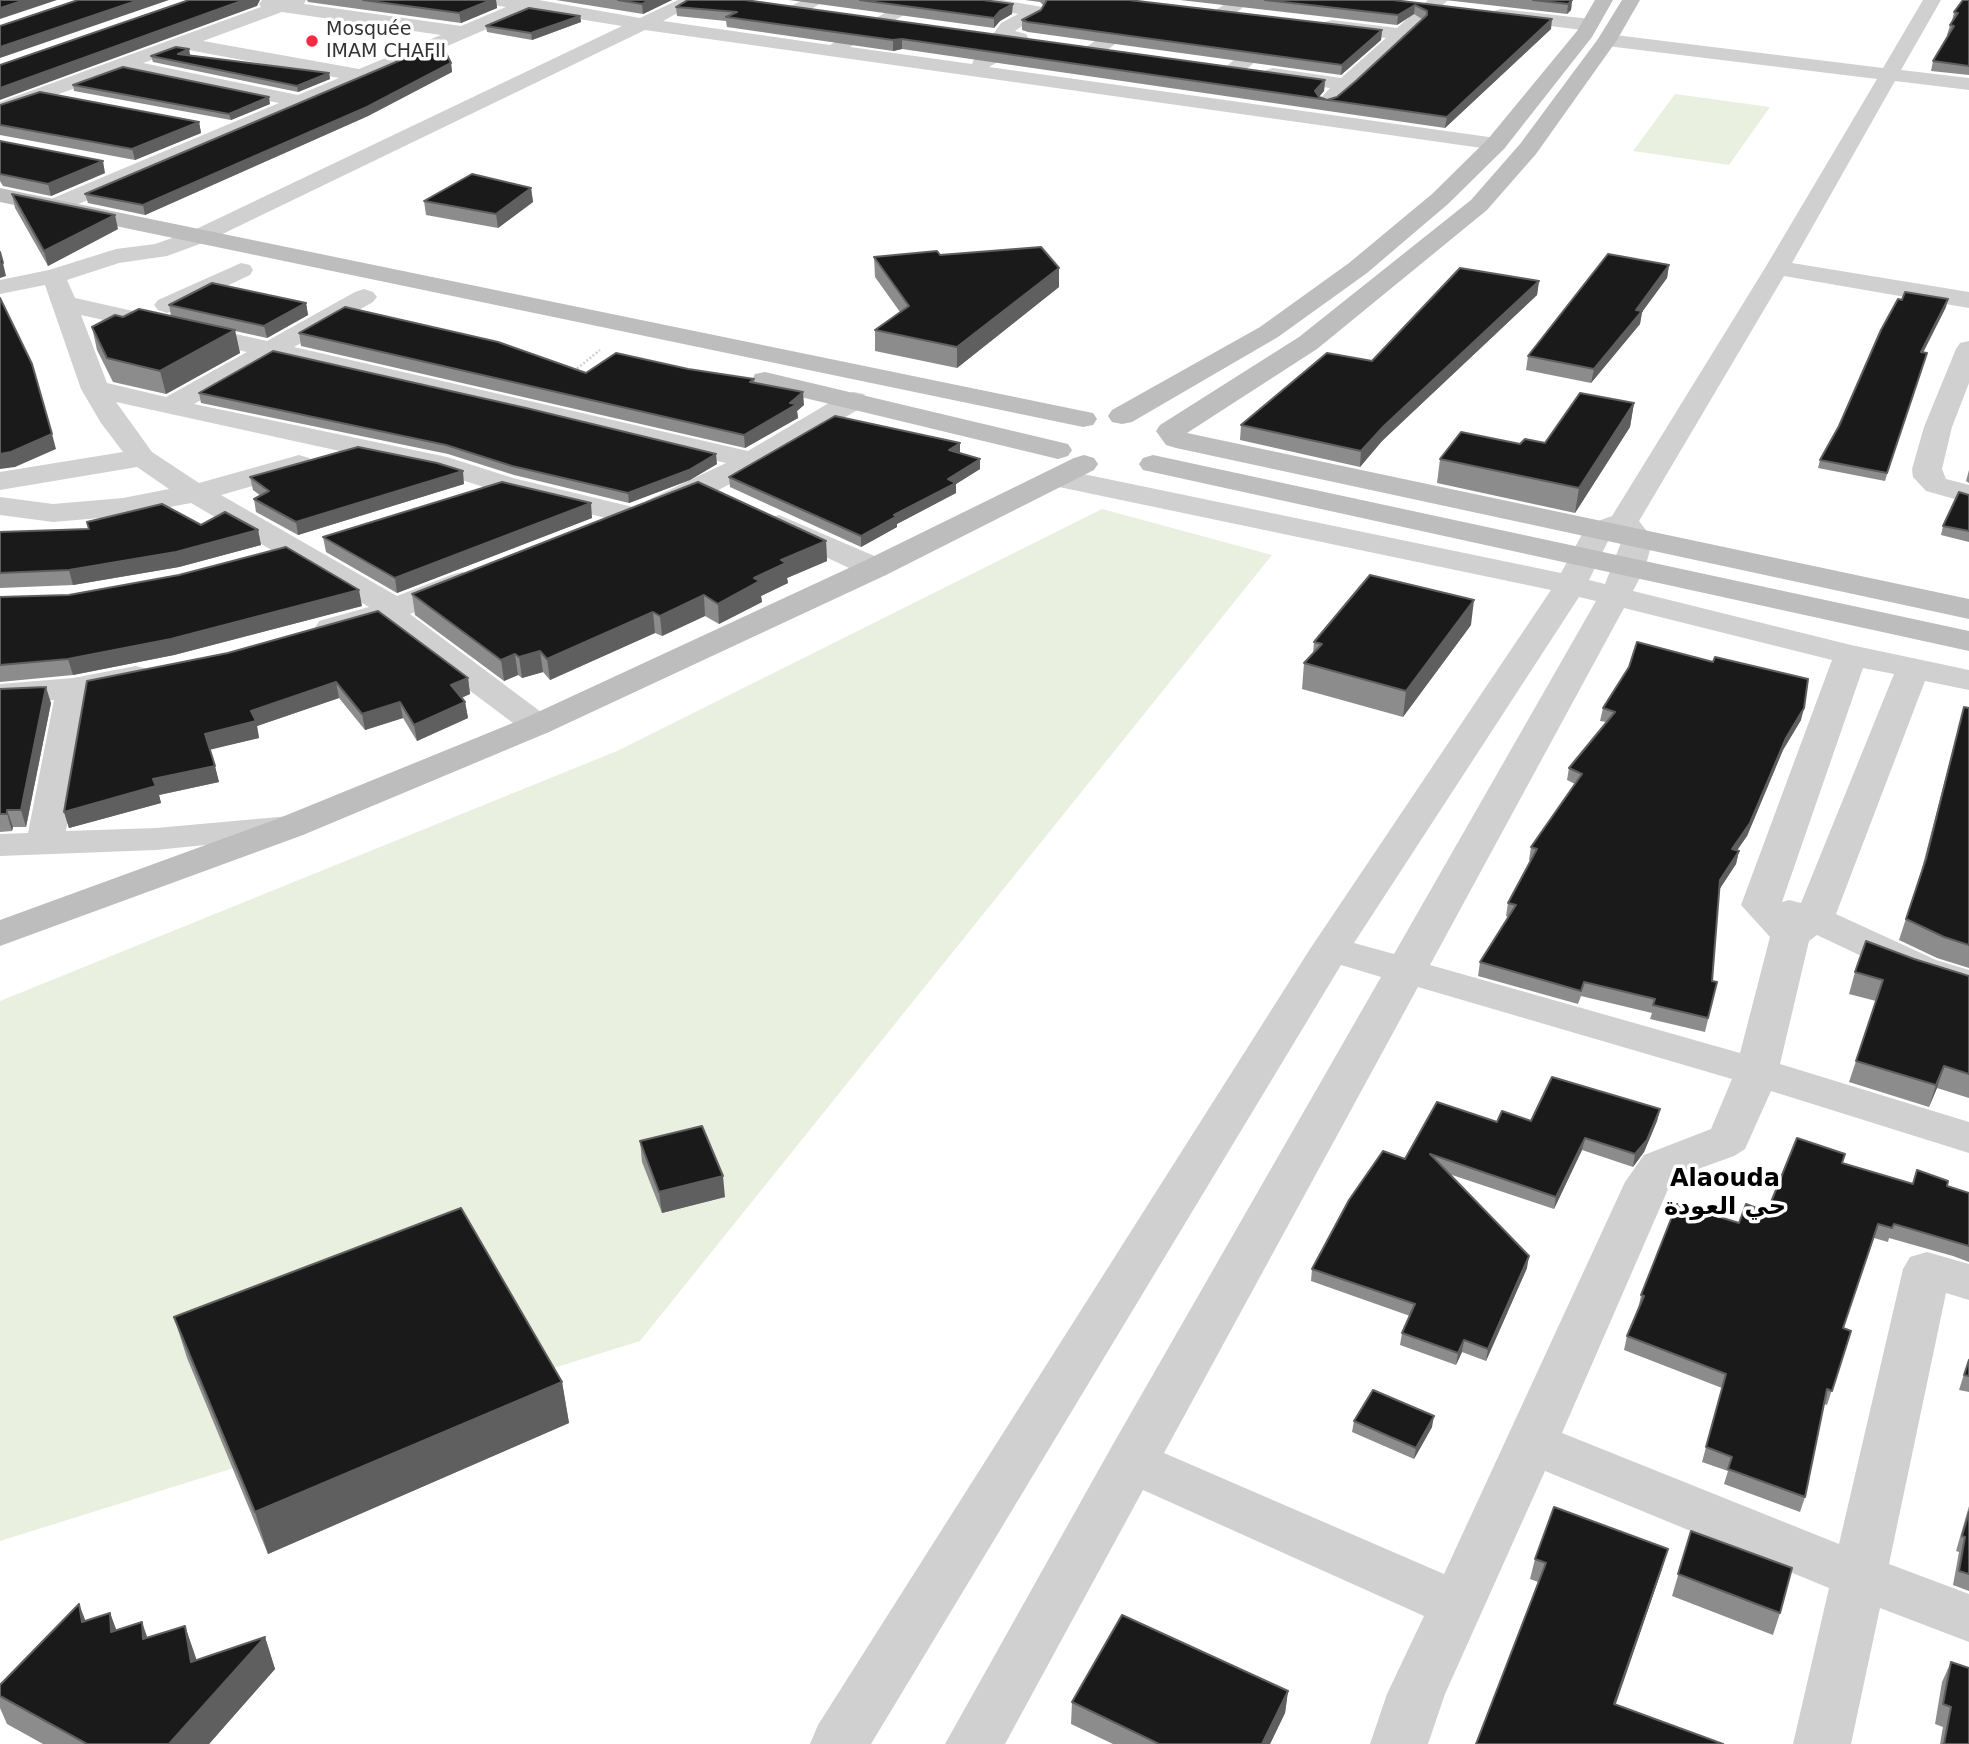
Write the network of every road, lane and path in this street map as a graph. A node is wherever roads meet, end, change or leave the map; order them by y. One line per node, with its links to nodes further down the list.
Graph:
1 (245, 0): 11 (street)
2 (494, 0): 12 (street)
3 (651, 0): 21 (street)
4 (692, 0): 24 (street)
5 (817, 0): 22 (street)
6 (920, 0): 22 (street)
7 (969, 0): 13 (street)
8 (1604, 0): 27 (main road)
9 (1631, 0): 27 (main road)
10 (1932, 0): 40 (street)
11 (289, 3): 26 (street); 31 (street)
12 (534, 3): 21 (street); 26 (street)
13 (1026, 3): 30 (street)
14 (1132, 3): 33 (street)
15 (1436, 3): 16 (street); 17 (street); 29 (street)
16 (1409, 4)
17 (1458, 10)
18 (1252, 12): 19 (street); 23 (street)
19 (1217, 13)
20 (1485, 13): 27 (street)
21 (612, 18): 24 (street); 53 (street)
22 (882, 21): 25 (street); 34 (street)
23 (1305, 23): 29 (street); 38 (street)
24 (643, 24): 34 (street); 61 (street)
25 (910, 25)
26 (464, 33): 41 (street)
27 (1598, 33): 40 (street); 55 (main road); 86 (main road)
28 (979, 34): 30 (street)
29 (1402, 34): 43 (street)
30 (1027, 41): 39 (street)
31 (181, 43): 36 (street); 41 (street)
32 (1070, 46): 33 (street)
33 (1095, 50): 35 (street)
34 (831, 51): 39 (street)
35 (1121, 53)
36 (124, 65): 47 (street); 48 (street)
37 (1210, 66): 38 (street)
38 (1235, 69): 43 (street)
39 (970, 70): 46 (street)
40 (1888, 74): 44 (street); 64 (street)
41 (358, 75): 48 (street)
42 (1154, 76): 46 (street)
43 (1347, 85): 51 (street)
44 (1969, 85)
45 (0, 86): 47 (street)
46 (1133, 92): 51 (street)
47 (42, 94): 49 (street); 50 (street)
48 (298, 101): 54 (street)
49 (82, 102)
50 (0, 109)
51 (1308, 118): 55 (street)
52 (191, 122): 54 (street)
53 (376, 129)
54 (232, 130): 57 (street)
55 (1496, 144): 82 (main road)
56 (102, 163): 57 (street)
57 (140, 171): 59 (street)
58 (0, 195): 59 (main road)
59 (54, 206): 62 (main road)
60 (0, 217): 63 (main road)
61 (195, 226): 62 (main road); 83 (main road)
62 (162, 240): 63 (main road); 65 (main road)
63 (120, 251): 67 (street)
64 (1777, 268): 70 (street); 103 (street)
65 (253, 272): 72 (street)
66 (0, 286): 67 (street)
67 (58, 289): 72 (street); 74 (street)
68 (327, 289): 69 (main road)
69 (364, 297): 71 (main road); 75 (street)
70 (1969, 300)
71 (391, 302)
72 (136, 321): 74 (street); 75 (street)
73 (526, 329): 76 (main road)
74 (80, 348): 79 (street)
75 (272, 349): 81 (street); 89 (street)
76 (659, 356)
77 (1968, 357): 84 (street)
78 (737, 374): 80 (main road)
79 (95, 388): 81 (street); 88 (street)
80 (854, 400): 89 (street); 90 (main road)
81 (170, 406): 87 (street)
82 (1122, 416): 83 (main road); 86 (main road)
83 (1083, 419): 90 (main road)
84 (1938, 428): 85 (street); 96 (street)
85 (1969, 432)
86 (1173, 435): 91 (main road); 103 (main road)
87 (354, 447): 93 (street); 95 (street)
88 (142, 458): 92 (street); 95 (street)
89 (752, 461): 94 (street)
90 (1067, 464): 91 (main road); 103 (street); 105 (main road)
91 (1153, 464): 103 (main road)
92 (0, 481)
93 (503, 484): 97 (street); 99 (street)
94 (701, 488): 99 (street); 105 (street)
95 (195, 493): 98 (street); 102 (street)
96 (1969, 494)
97 (451, 500)
98 (0, 506)
99 (634, 516): 100 (street)
100 (582, 536)
101 (333, 537): 102 (street)
102 (294, 549): 104 (street); 108 (street)
103 (1609, 557): 107 (main road); 110 (main road); 111 (street); 123 (street); 124 (street)
104 (257, 559)
105 (875, 568): 117 (main road)
106 (494, 570): 108 (street)
107 (1969, 609)
108 (386, 612): 109 (street); 117 (street)
109 (300, 636)
110 (1969, 641)
111 (1852, 655): 112 (street); 121 (street)
112 (1913, 668): 114 (street); 121 (street)
113 (163, 671): 115 (street)
114 (1969, 680)
115 (73, 688): 116 (street); 119 (street)
116 (0, 694)
117 (537, 724): 118 (main road)
118 (290, 827): 119 (street); 122 (main road)
119 (45, 843): 120 (street)
120 (0, 845)
121 (1788, 920): 125 (street); 126 (street)
122 (0, 934)
123 (1330, 949): 124 (street); 134 (street)
124 (1406, 971): 126 (street); 130 (street)
125 (1969, 983)
126 (1757, 1072): 127 (street); 129 (street)
127 (1969, 1138)
128 (1969, 1282): 131 (street)
129 (1532, 1443): 131 (street); 132 (street)
130 (1130, 1461): 132 (street); 135 (street)
131 (1859, 1576): 133 (street); 137 (street)
132 (1456, 1605): 136 (street)
133 (1969, 1618)
134 (839, 1744)
135 (974, 1744)
136 (1399, 1744)
137 (1822, 1744)

